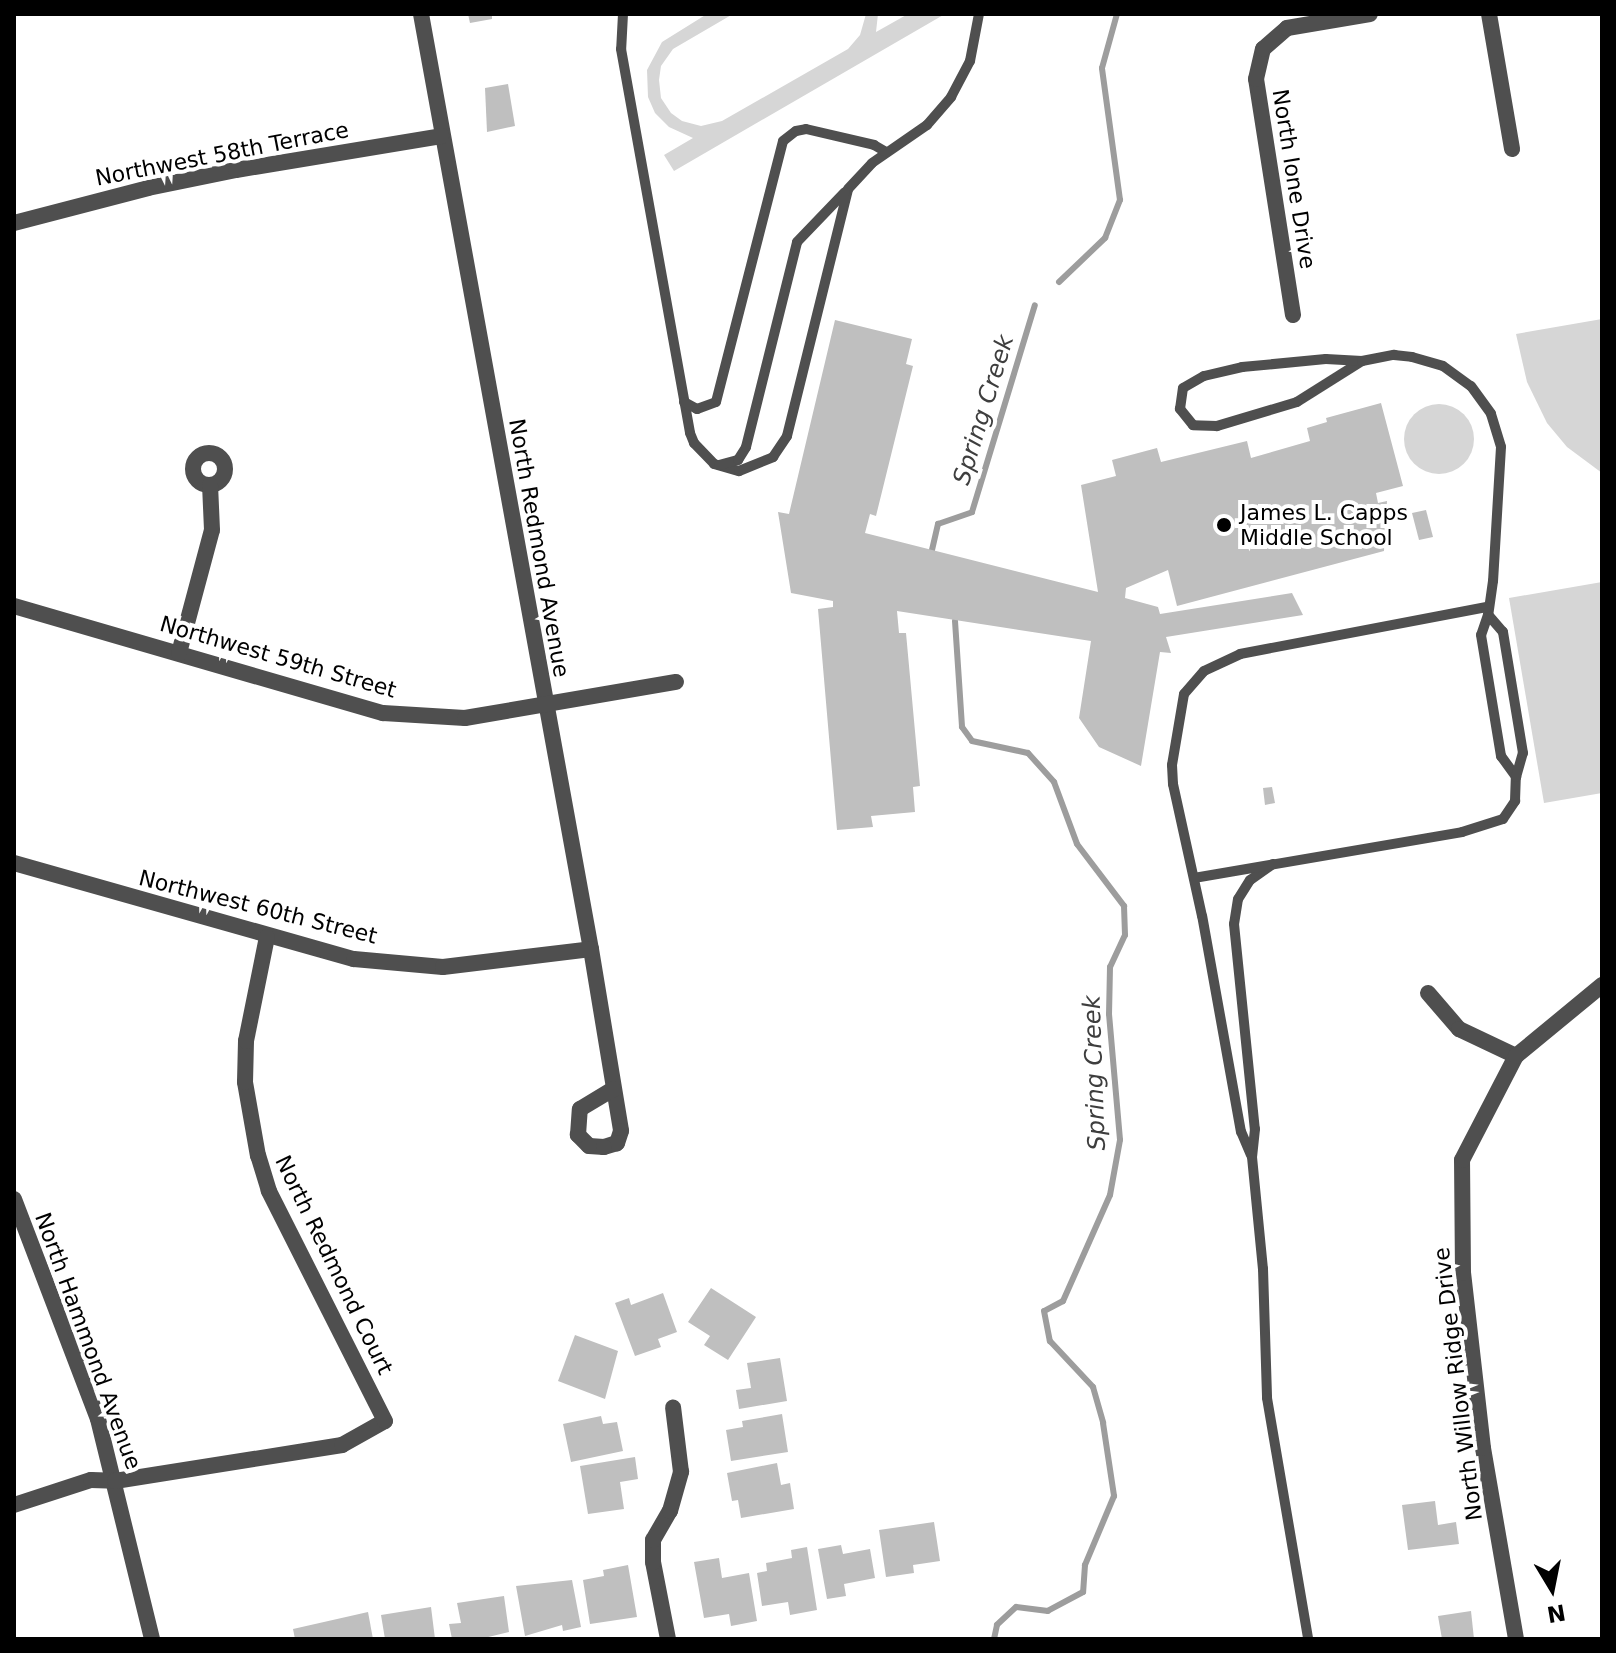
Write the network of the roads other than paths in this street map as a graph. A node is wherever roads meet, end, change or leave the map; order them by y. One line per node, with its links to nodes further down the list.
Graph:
1 (421, 14): 6 (street, North Redmond Avenue)
2 (623, 14): 13 (lane)
3 (979, 14): 8 (lane)
4 (1370, 14): 11 (street, North Ione Drive)
5 (1489, 14): 7 (street)
6 (441, 136): 10 (street, Northwest 58th Terrace); 20 (street, North Redmond Avenue)
7 (1512, 149)
8 (886, 152): 9 (lane); 13 (lane)
9 (848, 189): 14 (lane); 14 (lane)
10 (14, 223)
11 (1293, 315)
12 (1362, 361): 12 (lane); 17 (lane)
13 (684, 402): 14 (lane)
14 (714, 464)
15 (210, 485): 18 (street)
16 (14, 606): 18 (street, Northwest 59th Street)
17 (1488, 611): 21 (lane); 21 (lane); 24 (lane)
18 (179, 653): 20 (street, Northwest 59th Street)
19 (676, 682): 20 (street, Northwest 59th Street)
20 (546, 705): 26 (street, North Redmond Avenue)
21 (1516, 777): 23 (lane)
22 (14, 863): 25 (street, Northwest 60th Street)
23 (1273, 864): 24 (lane); 31 (lane)
24 (1194, 878): 31 (lane)
25 (267, 937): 26 (street, Northwest 60th Street); 34 (street, North Redmond Court)
26 (591, 949): 30 (street, North Redmond Avenue)
27 (1602, 985): 29 (street, North Willow Ridge Drive)
28 (1428, 993): 29 (street)
29 (1516, 1056): 39 (street, North Willow Ridge Drive)
30 (613, 1089)
31 (1252, 1157): 38 (lane)
32 (14, 1199): 34 (street, North Hammond Avenue)
33 (673, 1407): 37 (street)
34 (115, 1481): 35 (street); 36 (street, North Hammond Avenue)
35 (14, 1505)
36 (152, 1639)
37 (668, 1639)
38 (1308, 1639)
39 (1516, 1639)

